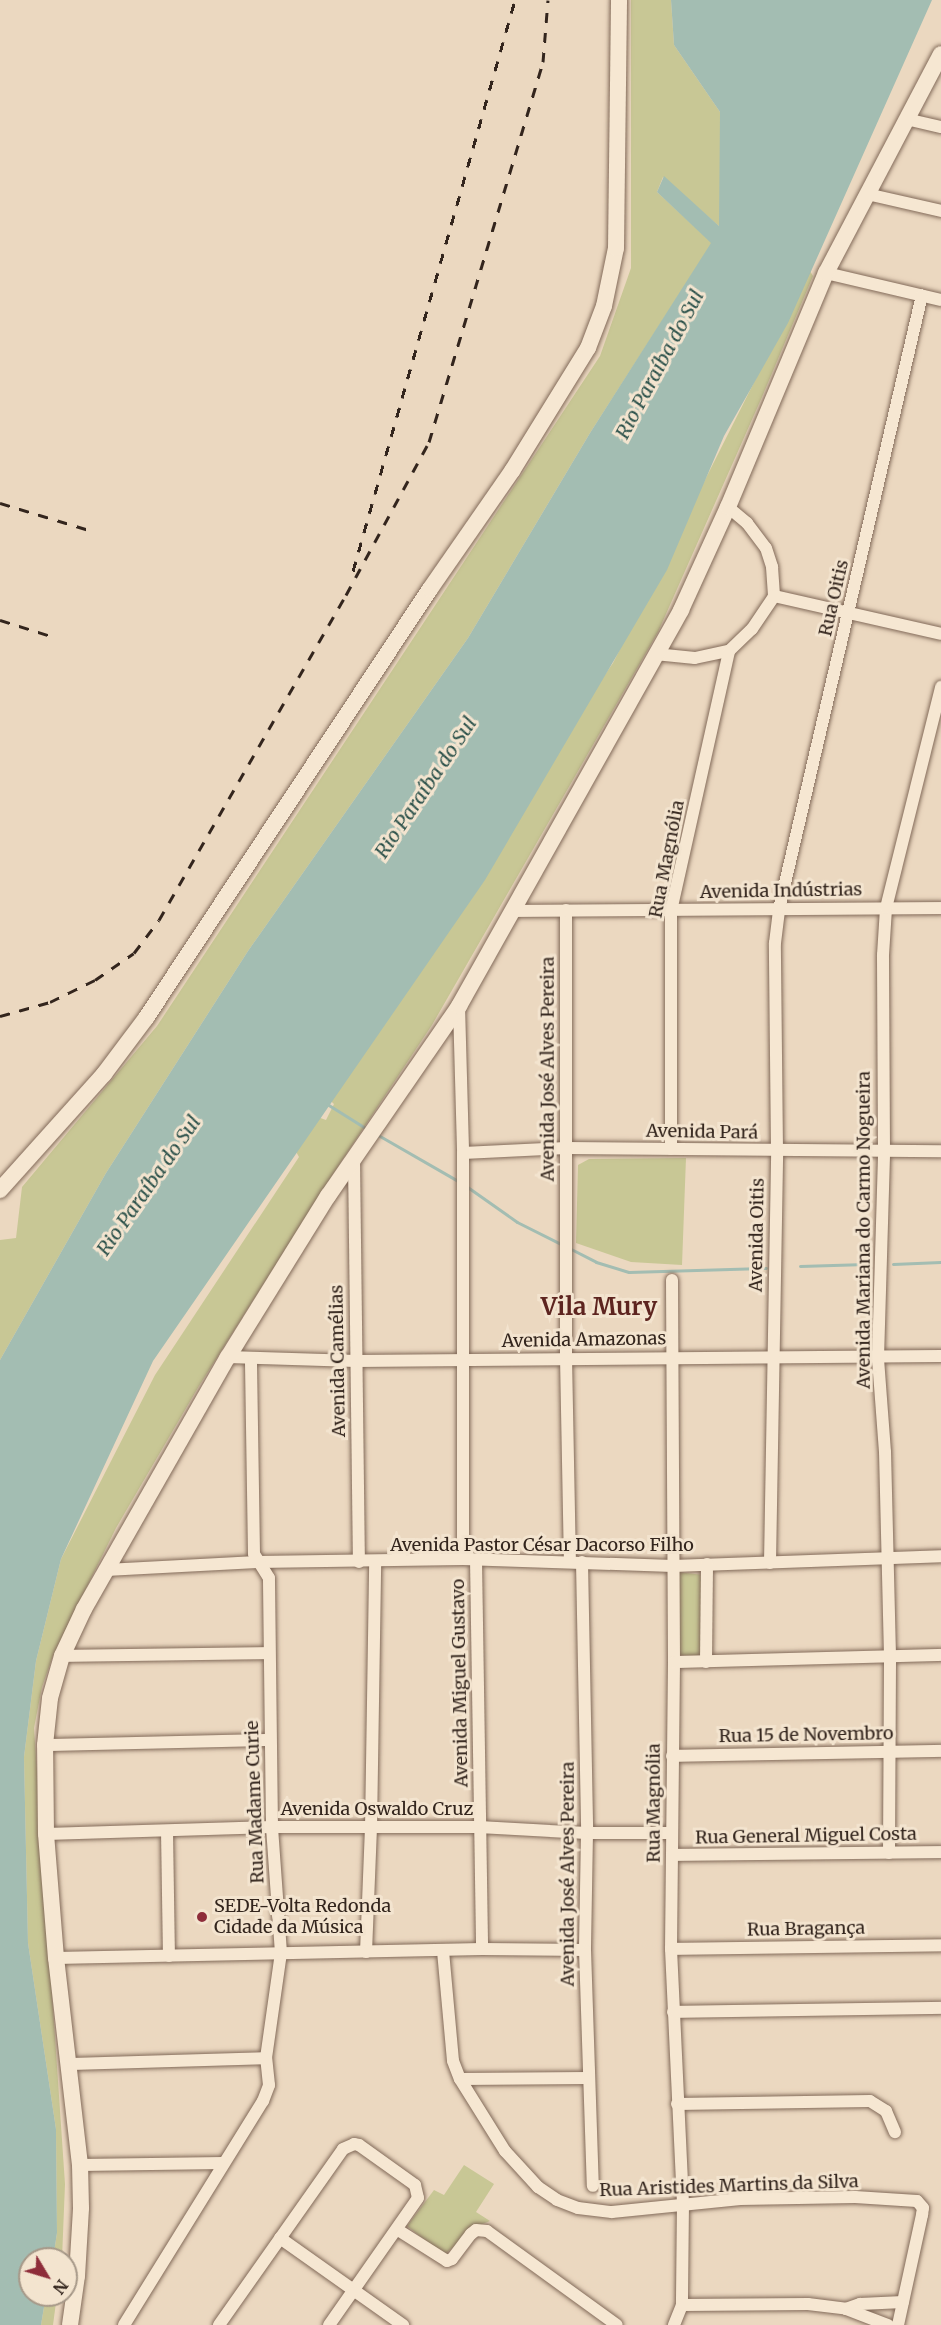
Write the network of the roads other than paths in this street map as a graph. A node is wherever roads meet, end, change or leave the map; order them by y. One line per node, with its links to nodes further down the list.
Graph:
1 (619, 0): 31 (main road)
2 (941, 54): 3 (main road)
3 (906, 119): 4 (street); 5 (main road)
4 (941, 127)
5 (867, 194): 6 (street); 7 (main road)
6 (941, 211)
7 (826, 273): 8 (street); 10 (main road)
8 (922, 295): 9 (street); 12 (street, Rua Oitis)
9 (941, 300)
10 (728, 507): 11 (street); 15 (main road)
11 (774, 596): 12 (street); 14 (street)
12 (850, 612): 13 (street); 19 (street, Rua Oitis)
13 (941, 634)
14 (729, 651): 15 (street); 22 (street, Rua Magnólia)
15 (655, 654): 20 (main road)
16 (941, 687): 17 (street, Avenida Mariana do Carmo Nogueira)
17 (886, 908): 18 (street, Avenida Indústrias); 19 (street, Avenida Indústrias); 27 (street, Avenida Mariana do Carmo Nogueira)
18 (941, 908)
19 (779, 909): 22 (street, Avenida Indústrias); 26 (street, Avenida Oitis)
20 (513, 910): 21 (street, Avenida Indústrias); 23 (main road)
21 (566, 910): 22 (street, Avenida Indústrias); 24 (street, Avenida José Alves Pereira)
22 (671, 911): 25 (street, Rua Magnólia)
23 (459, 1006): 29 (street); 30 (main road)
24 (566, 1148): 25 (street, Avenida Pará); 29 (street, Avenida Pará); 34 (street, Avenida José Alves Pereira)
25 (671, 1149): 26 (street, Avenida Pará)
26 (777, 1150): 27 (street, Avenida Pará); 37 (street, Avenida Oitis)
27 (884, 1150): 28 (street, Avenida Pará); 38 (street, Avenida Mariana do Carmo Nogueira)
28 (941, 1151)
29 (463, 1154): 40 (street, Avenida Miguel Gustavo)
30 (354, 1159): 36 (main road); 41 (street, Avenida Camélias)
31 (0, 1190)
32 (672, 1280): 35 (street, Rua Magnólia)
33 (941, 1356): 38 (street, Avenida Amazonas)
34 (566, 1357): 35 (street, Avenida Amazonas); 40 (street, Avenida Amazonas); 45 (street, Avenida José Alves Pereira)
35 (673, 1357): 37 (street, Avenida Amazonas); 51 (street, Rua Magnólia)
36 (228, 1358): 39 (street, Avenida Amazonas); 52 (main road)
37 (773, 1358): 38 (street, Avenida Amazonas); 49 (street, Avenida Oitis)
38 (878, 1358): 42 (street, Avenida Mariana do Carmo Nogueira)
39 (251, 1359): 41 (street, Avenida Amazonas); 46 (street, Rua Madame Curie)
40 (464, 1359): 41 (street, Avenida Amazonas); 44 (street, Avenida Miguel Gustavo)
41 (356, 1360): 47 (street, Avenida Camélias)
42 (887, 1556): 43 (street, Avenida Pastor César Dacorso Filho); 49 (street, Avenida Pastor César Dacorso Filho); 56 (street, Avenida Mariana do Carmo Nogueira)
43 (941, 1556)
44 (470, 1559): 45 (street, Avenida Pastor César Dacorso Filho); 48 (street, Avenida Pastor César Dacorso Filho); 65 (street, Avenida Miguel Gustavo)
45 (576, 1561): 51 (street, Avenida Pastor César Dacorso Filho); 68 (street, Avenida José Alves Pereira)
46 (257, 1562): 47 (street, Avenida Pastor César Dacorso Filho); 52 (street, Avenida Pastor César Dacorso Filho); 53 (street, Rua Madame Curie)
47 (359, 1562): 48 (street, Avenida Pastor César Dacorso Filho)
48 (375, 1562): 66 (street)
49 (770, 1563): 50 (street, Avenida Pastor César Dacorso Filho)
50 (707, 1564): 51 (street, Avenida Pastor César Dacorso Filho); 58 (street)
51 (673, 1566): 57 (street, Rua Magnólia)
52 (106, 1570): 55 (main road)
53 (269, 1653): 55 (street); 59 (street, Rua Madame Curie)
54 (941, 1655): 56 (street)
55 (62, 1656): 60 (main road)
56 (890, 1656): 58 (street); 61 (street, Avenida Mariana do Carmo Nogueira)
57 (674, 1662): 58 (street); 63 (street, Rua Magnólia)
58 (706, 1662)
59 (270, 1740): 60 (street); 64 (street, Rua Madame Curie)
60 (45, 1745): 70 (main road)
61 (890, 1751): 62 (street, Rua 15 de Novembro); 63 (street, Rua 15 de Novembro); 72 (street, Avenida Mariana do Carmo Nogueira)
62 (941, 1751)
63 (672, 1756): 69 (street, Rua Magnólia)
64 (272, 1827): 66 (street, Avenida Oswaldo Cruz); 67 (street, Avenida Oswaldo Cruz); 80 (street, Rua Madame Curie)
65 (479, 1827): 66 (street, Avenida Oswaldo Cruz); 68 (street, Avenida Oswaldo Cruz); 75 (street, Avenida Miguel Gustavo)
66 (371, 1829): 79 (street)
67 (167, 1831): 70 (street, Avenida Oswaldo Cruz); 81 (street)
68 (587, 1833): 69 (street, Avenida Oswaldo Cruz); 77 (street, Avenida José Alves Pereira)
69 (672, 1833): 73 (street, Rua Magnólia)
70 (46, 1834): 82 (main road)
71 (941, 1852): 72 (street, Rua General Miguel Costa)
72 (889, 1853): 73 (street, Rua General Miguel Costa)
73 (672, 1855): 76 (street, Rua Magnólia)
74 (941, 1945): 76 (street, Rua Bragança)
75 (482, 1949): 77 (street); 78 (street)
76 (671, 1949): 84 (street, Rua Magnólia)
77 (585, 1950): 88 (street, Avenida José Alves Pereira)
78 (443, 1951): 79 (street); 89 (street, Rua Aristides Martins da Silva)
79 (366, 1952): 80 (street)
80 (280, 1953): 81 (street); 86 (street, Rua Madame Curie)
81 (169, 1956): 82 (street)
82 (56, 1958): 87 (main road)
83 (941, 2007): 84 (street); 85 (street)
84 (673, 2012): 90 (street, Rua Magnólia)
85 (941, 2017)
86 (266, 2058): 87 (street); 92 (street, Rua Madame Curie)
87 (69, 2064): 93 (main road)
88 (588, 2078): 89 (street); 94 (street, Avenida José Alves Pereira)
89 (460, 2079): 95 (street, Rua Aristides Martins da Silva)
90 (677, 2104): 91 (street); 95 (street, Rua Magnólia)
91 (895, 2132)
92 (223, 2163): 93 (street); 103 (street, Rua Madame Curie)
93 (80, 2165): 102 (main road)
94 (592, 2186)
95 (683, 2203): 99 (street, Rua Aristides Martins da Silva); 100 (street, Rua Magnólia)
96 (398, 2230): 97 (street); 98 (street); 107 (street)
97 (280, 2238): 98 (street); 104 (street)
98 (353, 2290): 105 (street); 106 (street)
99 (903, 2302): 101 (street); 110 (street, Rua Aristides Martins da Silva)
100 (682, 2305): 101 (street); 108 (street, Rua Magnólia)
101 (846, 2309): 109 (street)
102 (70, 2325)
103 (124, 2325)
104 (219, 2325)
105 (329, 2325)
106 (403, 2325)
107 (617, 2325)
108 (674, 2325)
109 (888, 2325)
110 (898, 2325)

